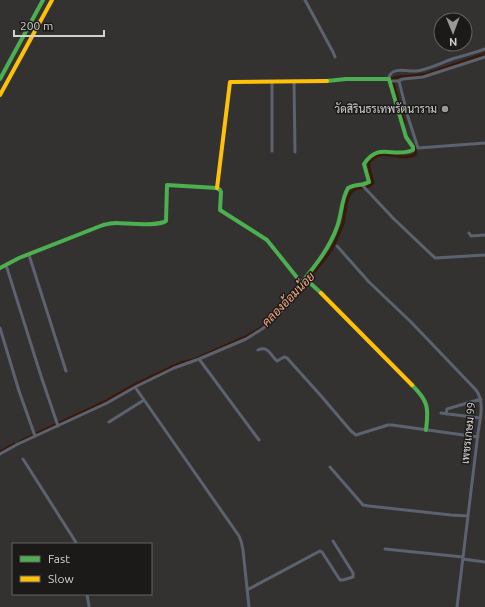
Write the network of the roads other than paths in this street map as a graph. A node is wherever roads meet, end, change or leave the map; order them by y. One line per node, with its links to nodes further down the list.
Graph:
1 (43, 0): 7 (street)
2 (52, 0): 11 (street)
3 (305, 0): 5 (street)
4 (485, 50): 8 (street)
5 (335, 57)
6 (485, 57): 8 (street)
7 (0, 79)
8 (392, 79): 9 (street); 12 (street); 15 (street)
9 (294, 81): 10 (street); 14 (street)
10 (272, 82): 13 (street); 16 (street)
11 (0, 95)
12 (485, 143)
13 (272, 151)
14 (295, 152)
15 (363, 187): 21 (street); 24 (street)
16 (217, 188): 20 (street); 24 (street)
17 (469, 233): 18 (street)
18 (485, 235)
19 (337, 246): 31 (street, เพชรเกษม 99)
20 (29, 255): 22 (street); 28 (street)
21 (485, 255)
22 (6, 265): 23 (street); 36 (street)
23 (0, 268)
24 (306, 282): 27 (street); 37 (street)
25 (0, 328): 38 (street)
26 (258, 350): 37 (street)
27 (199, 359): 29 (street); 40 (street)
28 (66, 372)
29 (135, 387): 30 (street); 36 (street)
30 (144, 400): 35 (street); 50 (street)
31 (483, 400): 33 (street); 34 (street, เพชรเกษม 99)
32 (441, 413): 33 (street)
33 (446, 414): 34 (street)
34 (480, 418): 39 (street, เพชรเกษม 99)
35 (109, 422)
36 (58, 424): 38 (street)
37 (426, 430): 39 (street)
38 (35, 435): 41 (street)
39 (478, 437): 44 (street, เพชรเกษม 99)
40 (259, 440)
41 (0, 454)
42 (23, 459): 46 (street)
43 (330, 467): 44 (street)
44 (468, 516): 48 (street, เพชรเกษม 99)
45 (333, 541): 50 (street)
46 (75, 543)
47 (385, 549): 48 (street)
48 (463, 558): 49 (street); 54 (street, เพชรเกษม 99)
49 (485, 562)
50 (247, 590): 53 (street)
51 (87, 595): 52 (street)
52 (89, 606)
53 (249, 607)
54 (457, 607)

